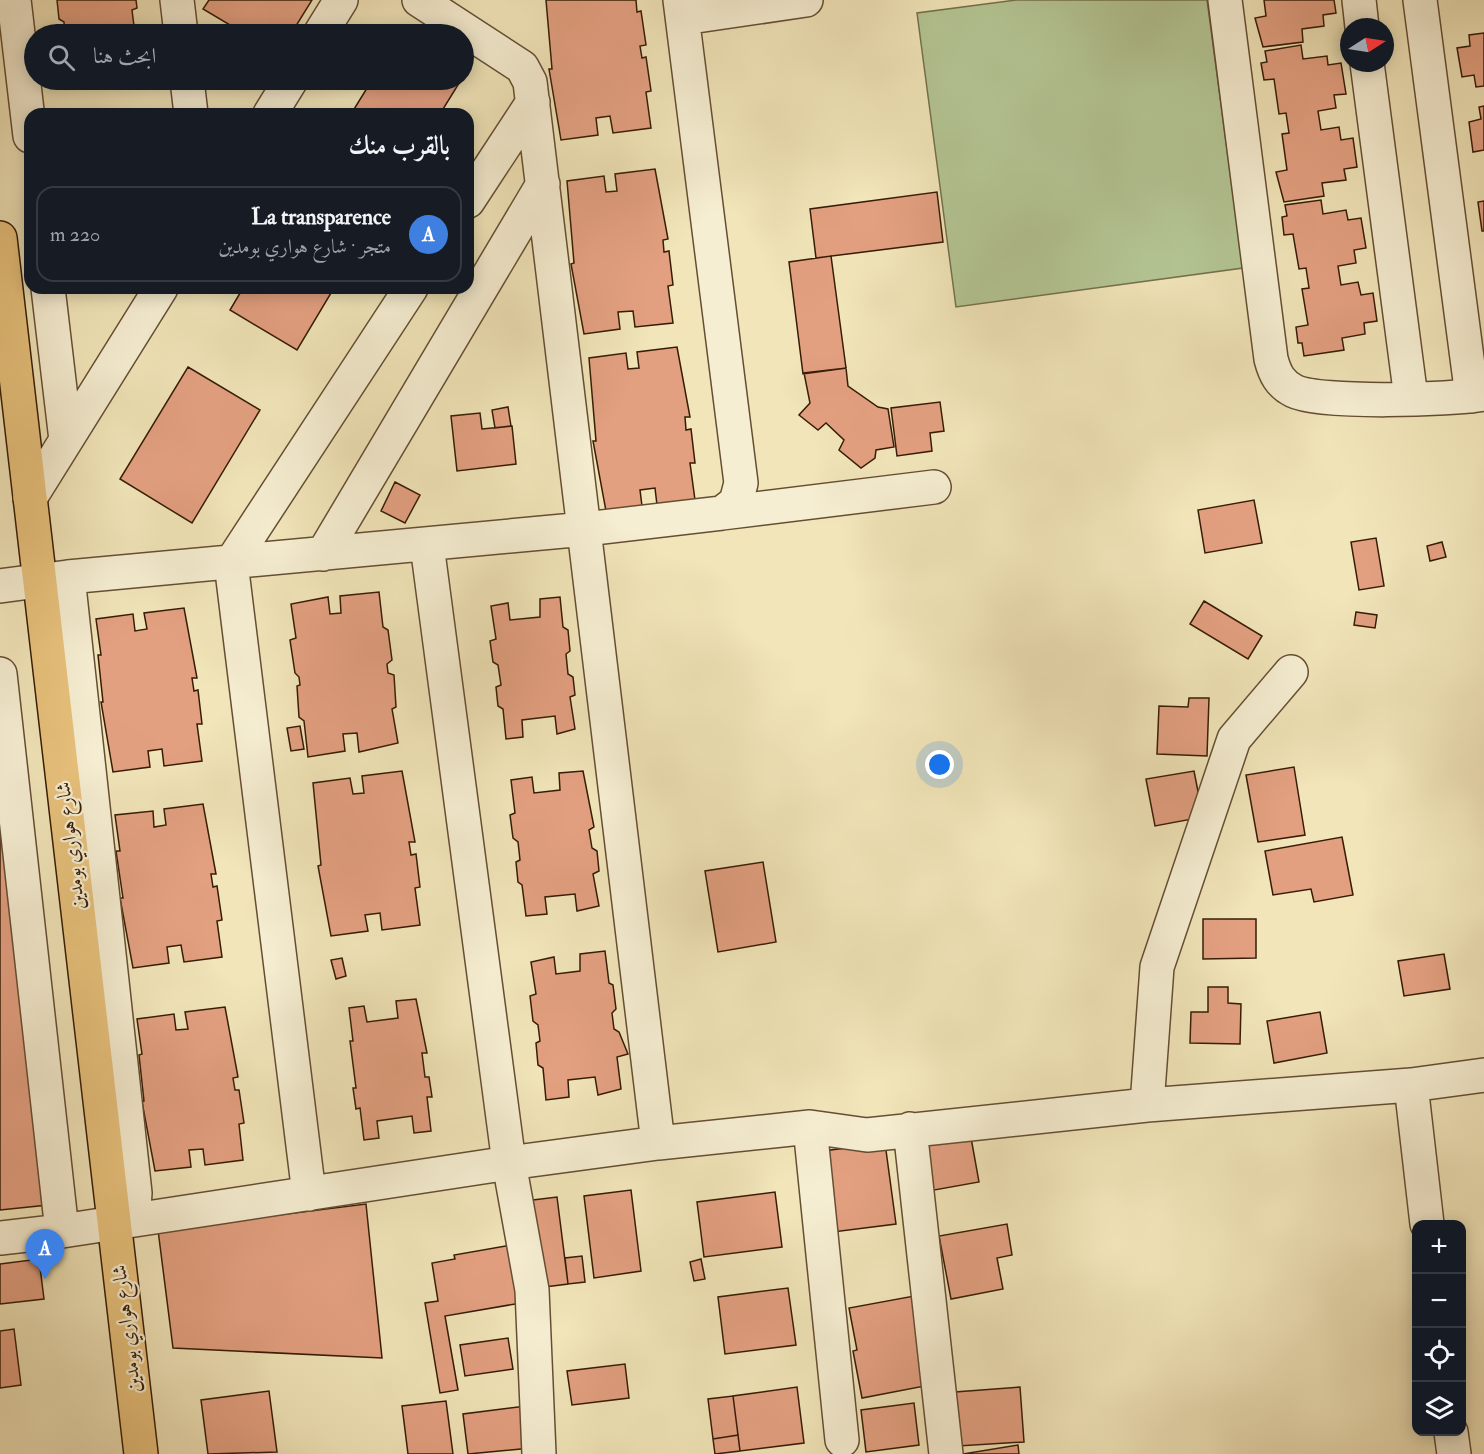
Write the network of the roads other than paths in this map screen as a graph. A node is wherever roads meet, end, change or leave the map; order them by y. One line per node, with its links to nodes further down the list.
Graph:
1 (14, 0): 16 (street)
2 (177, 0): 11 (street)
3 (341, 0): 12 (street)
4 (419, 0): 13 (street)
5 (806, 0): 9 (street)
6 (1225, 0): 31 (street)
7 (1359, 0): 10 (street)
8 (1420, 0): 30 (street)
9 (681, 9): 35 (street)
10 (1361, 18)
11 (181, 24)
12 (326, 24)
13 (456, 24)
14 (474, 36): 20 (street)
15 (1368, 72): 31 (street)
16 (24, 85)
17 (25, 90): 21 (street)
18 (188, 90): 22 (street)
19 (285, 90): 23 (street)
20 (533, 102): 24 (street); 25 (street)
21 (27, 108)
22 (190, 108)
23 (274, 108)
24 (543, 184): 36 (street); 38 (street)
25 (474, 192)
26 (0, 238): 34 (main road, شارع هواري بومدين)
27 (49, 294): 32 (street)
28 (157, 294): 32 (street)
29 (407, 294): 39 (street)
30 (1478, 395): 31 (street)
31 (1411, 398)
32 (66, 440): 34 (street)
33 (934, 487): 35 (street)
34 (30, 498): 40 (main road, شارع هواري بومدين)
35 (722, 513): 36 (street)
36 (585, 530): 37 (street); 49 (street)
37 (427, 545): 38 (street); 50 (street)
38 (323, 554): 39 (street)
39 (231, 563): 40 (street); 51 (street)
40 (54, 578): 41 (street); 53 (main road, شارع هواري بومدين)
41 (0, 586)
42 (1291, 672): 46 (street)
43 (0, 674): 54 (street)
44 (1484, 1074): 45 (street)
45 (1411, 1085): 46 (street); 52 (street)
46 (1147, 1105): 48 (street)
47 (810, 1126): 48 (street); 49 (street); 57 (street)
48 (910, 1129): 60 (street)
49 (658, 1143): 50 (street)
50 (509, 1163): 51 (street); 59 (street)
51 (309, 1194): 53 (street)
52 (1427, 1220)
53 (124, 1222): 54 (street); 58 (main road, شارع هواري بومدين)
54 (62, 1231): 55 (street)
55 (0, 1238)
56 (1452, 1436): 61 (street)
57 (842, 1440)
58 (141, 1454)
59 (539, 1454)
60 (946, 1454)
61 (1454, 1454)

